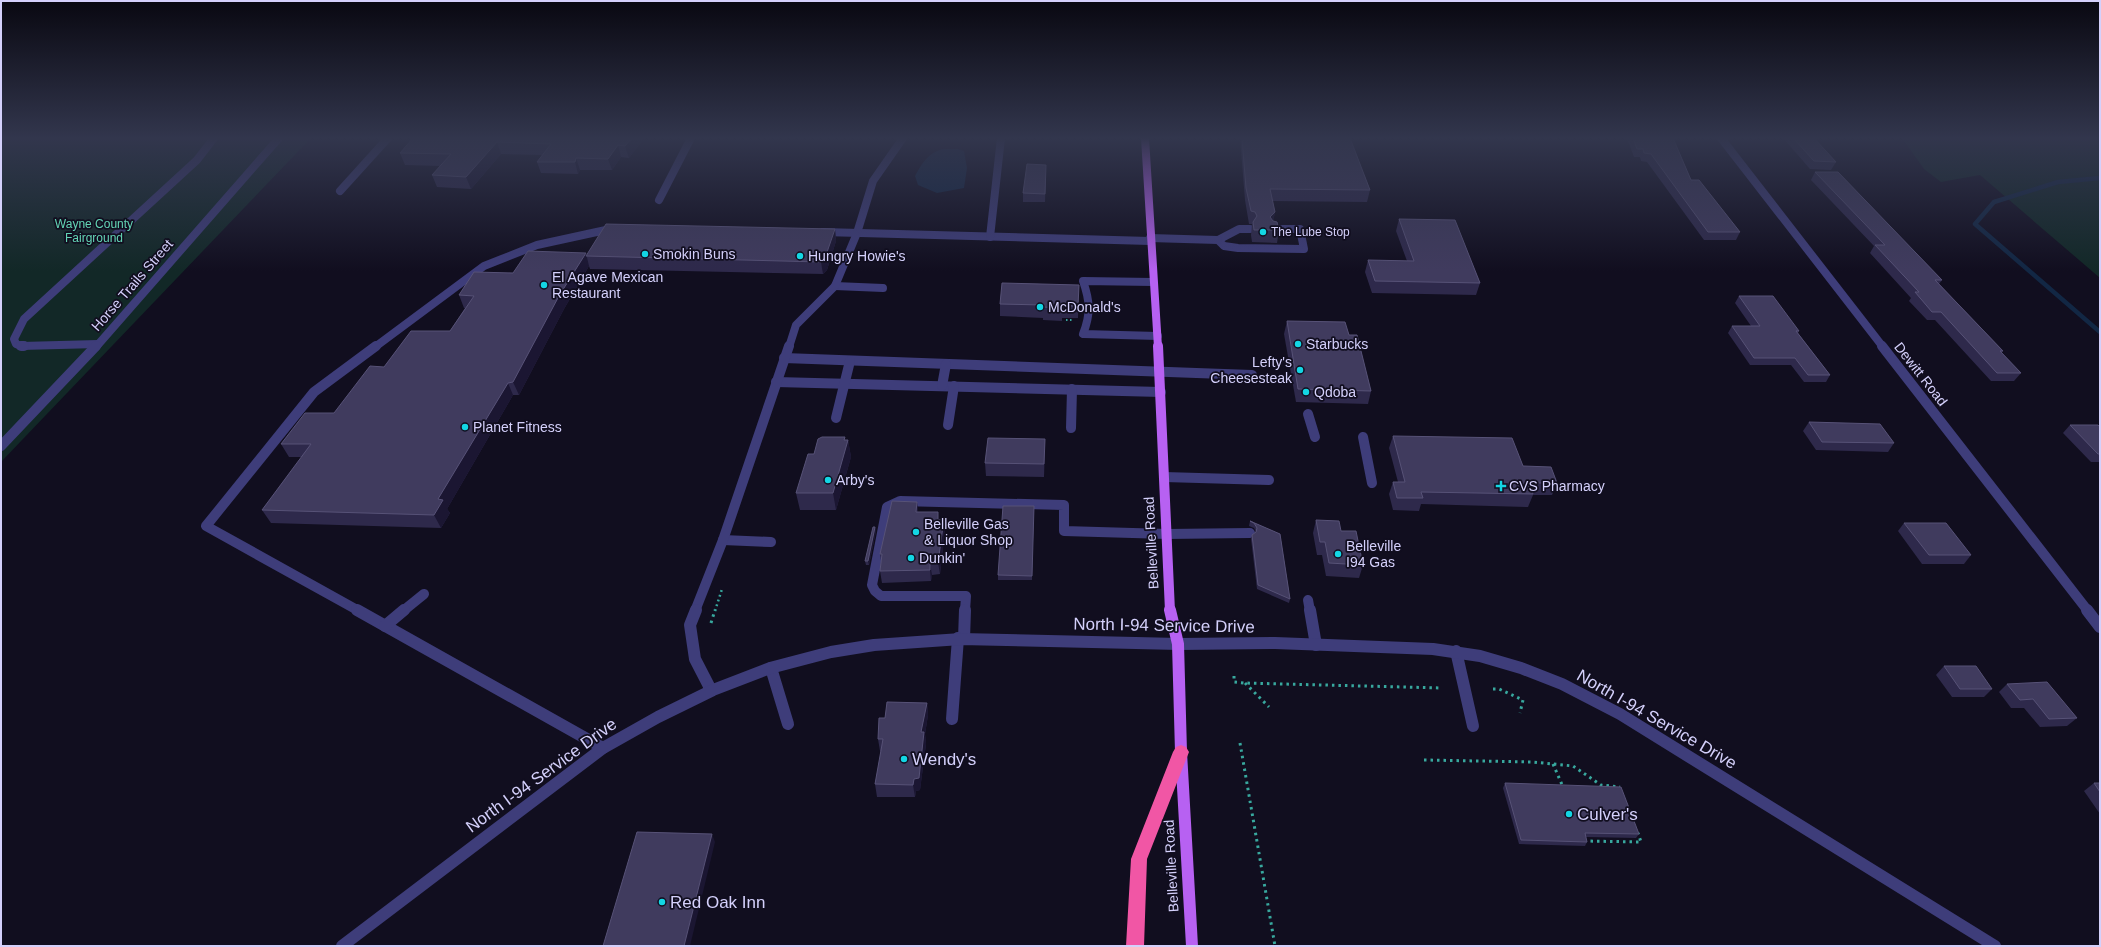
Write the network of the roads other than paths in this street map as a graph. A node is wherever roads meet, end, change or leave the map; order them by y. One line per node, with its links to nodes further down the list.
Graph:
1 (173, 182): 23 (street)
2 (240, 182): 23 (street, Horse Trails Street)
3 (347, 182): 9 (street)
4 (668, 182): 10 (street)
5 (873, 182): 15 (street)
6 (997, 182): 16 (street)
7 (1147, 182): 17 (main road, Belleville Road)
8 (1755, 182): 52 (street, Dewitt Road)
9 (340, 190)
10 (659, 200)
11 (622, 228): 51 (street)
12 (810, 232): 15 (street)
13 (1250, 232): 18 (street)
14 (1275, 232): 18 (street)
15 (857, 233): 16 (street); 20 (street)
16 (990, 237): 17 (street)
17 (1150, 240): 18 (street); 19 (main road, Belleville Road)
18 (1218, 240)
19 (1153, 282): 22 (main road, Belleville Road); 22 (street)
20 (835, 286): 21 (street); 24 (street)
21 (883, 288)
22 (1158, 336): 27 (main road, Belleville Road)
23 (98, 344): 41 (street, Horse Trails Street)
24 (784, 358): 25 (street); 29 (street)
25 (850, 360): 26 (street); 30 (street)
26 (946, 364): 27 (street); 31 (street)
27 (1160, 372): 28 (street); 34 (main road, Belleville Road)
28 (1252, 376)
29 (776, 382): 30 (street); 47 (street)
30 (844, 384): 31 (street); 36 (street)
31 (942, 386): 32 (street)
32 (954, 386): 33 (street); 37 (street)
33 (1072, 389): 34 (street); 38 (street)
34 (1161, 392): 42 (main road, Belleville Road)
35 (1308, 414): 39 (street)
36 (836, 418)
37 (948, 424)
38 (1071, 428)
39 (1315, 438)
40 (1363, 438): 44 (street)
41 (1, 446)
42 (1164, 477): 43 (street); 46 (main road, Belleville Road)
43 (1269, 480)
44 (1372, 483)
45 (1250, 533): 46 (street)
46 (1167, 534): 53 (street); 54 (main road, Belleville Road)
47 (723, 540): 48 (street); 58 (street)
48 (772, 542)
49 (424, 594): 51 (street)
50 (1308, 600): 55 (street)
51 (385, 626): 62 (street)
52 (2100, 627)
53 (961, 639): 54 (street, North I-94 Service Drive); 57 (street, North I-94 Service Drive); 59 (street)
54 (1178, 644): 55 (street, North I-94 Service Drive); 63 (main road, Belleville Road)
55 (1316, 645): 56 (street, North I-94 Service Drive)
56 (1456, 651): 61 (street); 67 (street, North I-94 Service Drive)
57 (771, 668): 58 (street, North I-94 Service Drive); 60 (street)
58 (711, 690): 62 (street, North I-94 Service Drive)
59 (952, 718)
60 (788, 724)
61 (1473, 726)
62 (603, 748): 64 (street, North I-94 Service Drive)
63 (1181, 752): 65 (highway); 66 (main road, Belleville Road)
64 (342, 946)
65 (1135, 946)
66 (1192, 946)
67 (1995, 946)

